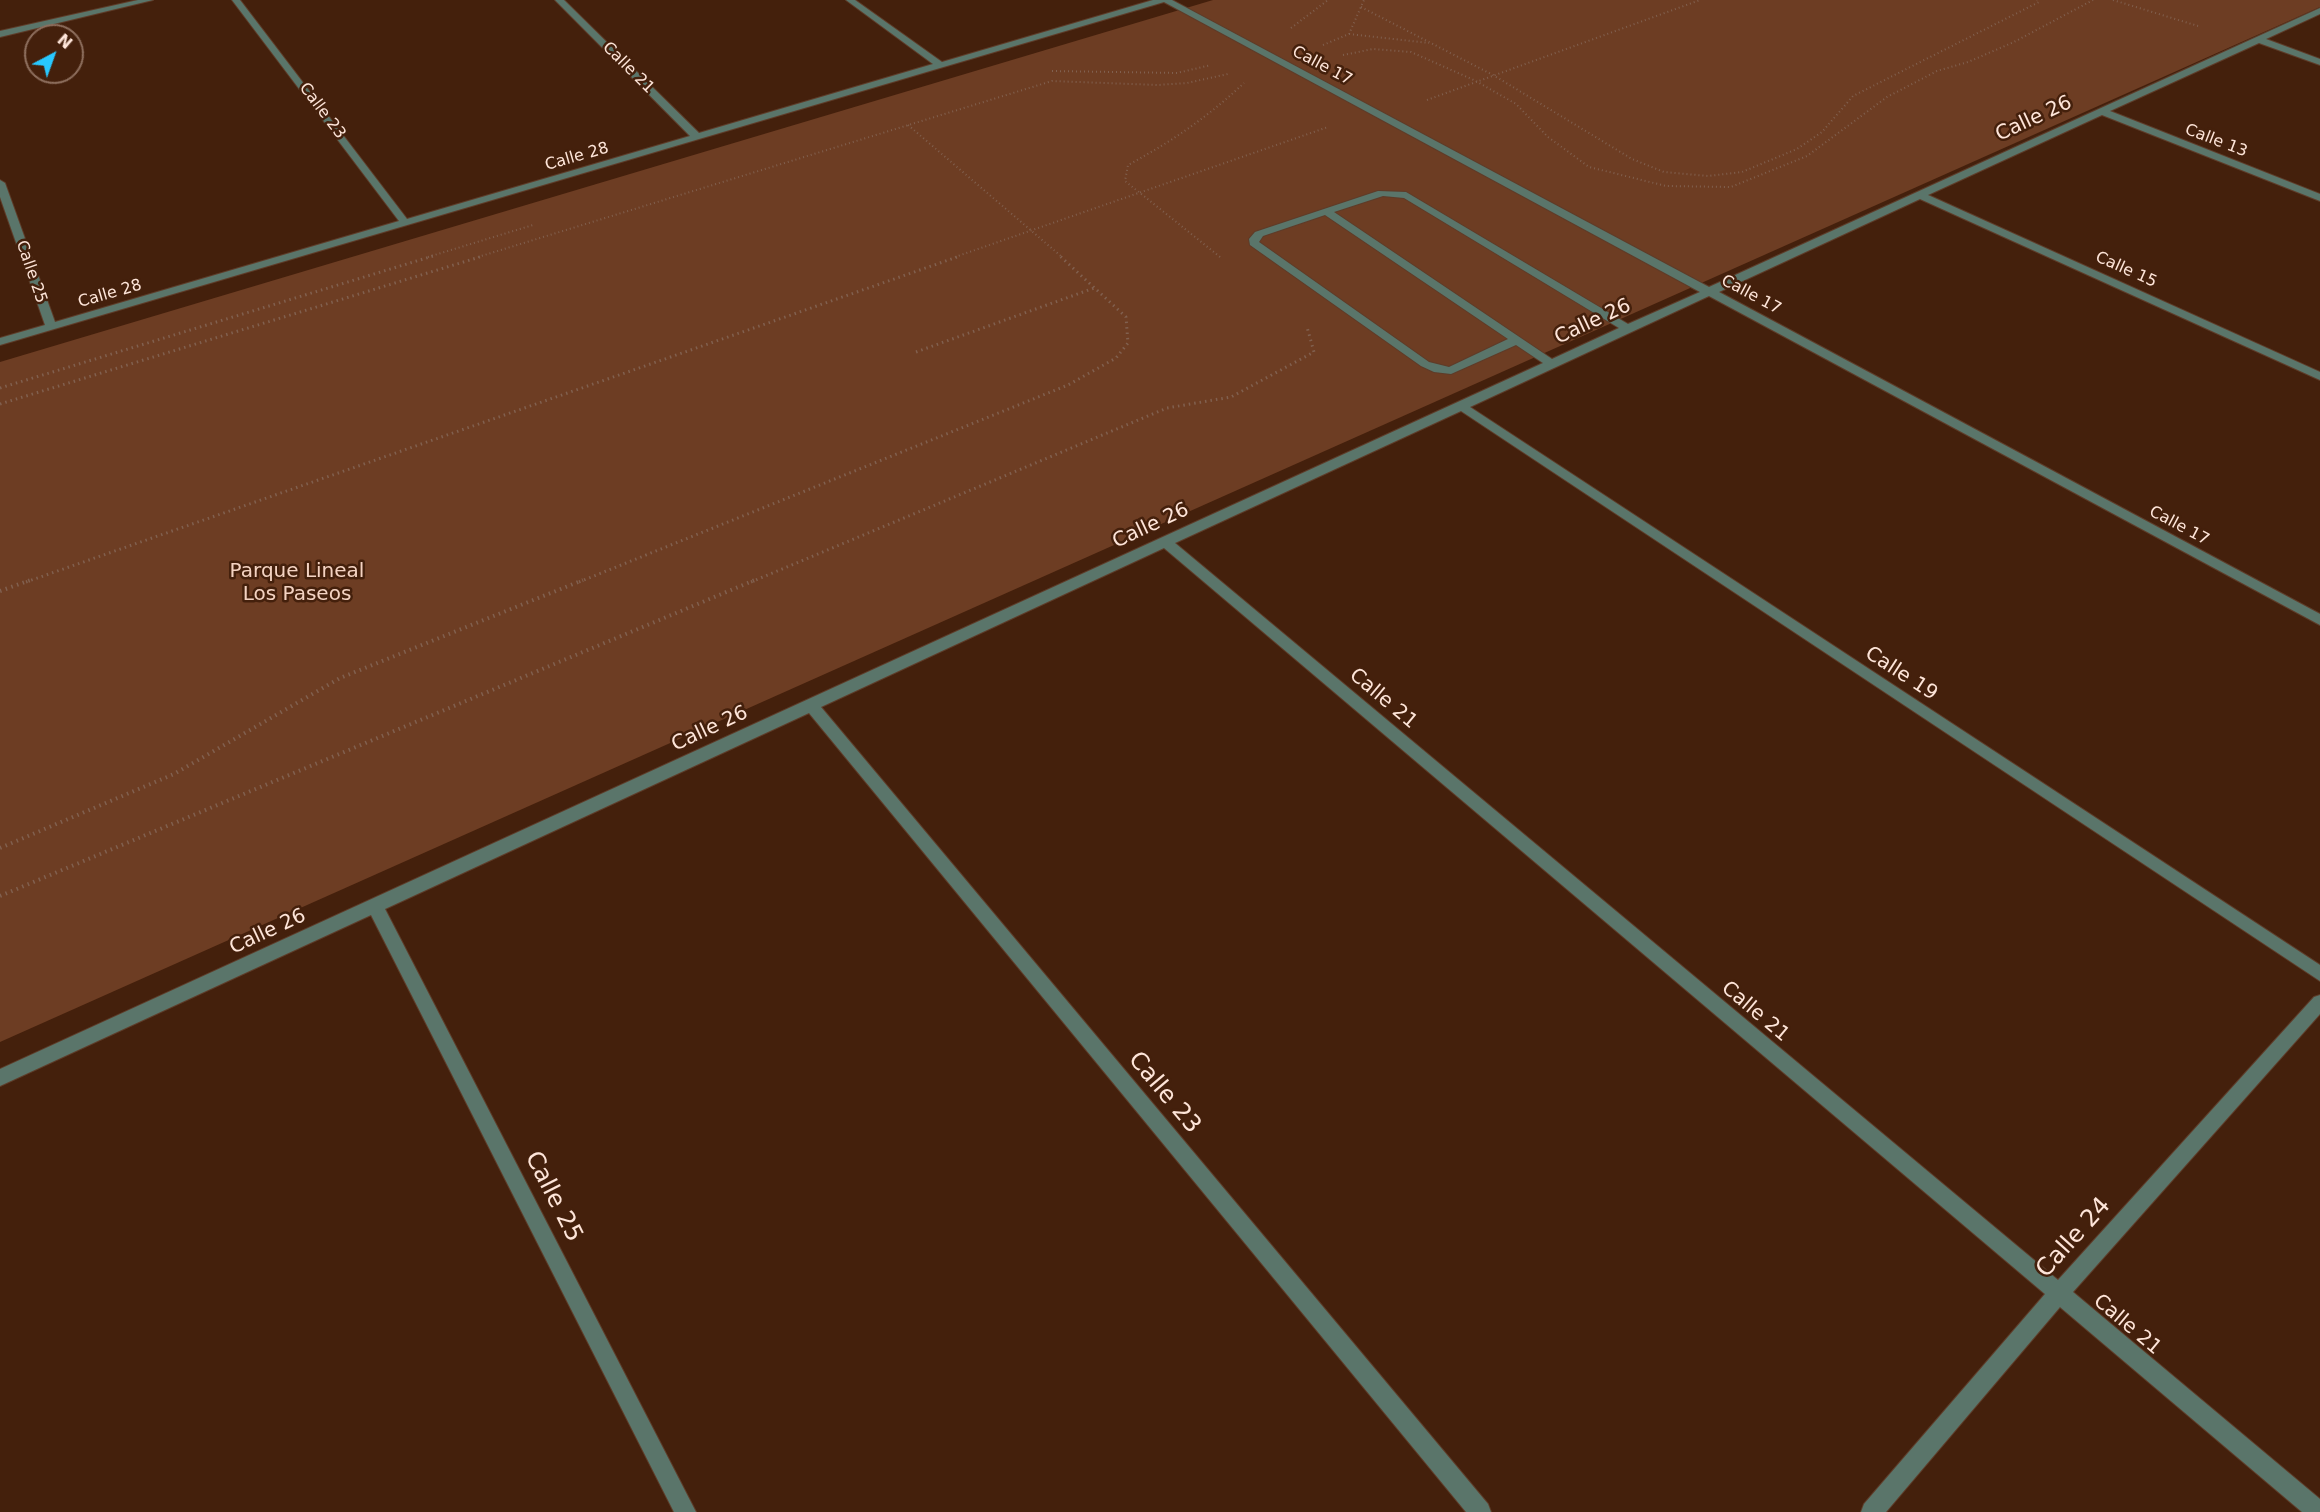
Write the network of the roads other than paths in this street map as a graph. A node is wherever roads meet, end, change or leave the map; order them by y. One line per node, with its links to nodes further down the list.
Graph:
1 (149, 0): 7 (street)
2 (236, 0): 17 (street, Calle 23)
3 (559, 0): 12 (street, Calle 21)
4 (850, 0): 10 (street)
5 (1164, 0): 10 (street, Calle 28); 18 (street, Calle 17)
6 (2320, 11): 8 (street, Calle 26)
7 (0, 34)
8 (2254, 41): 9 (street); 11 (street, Calle 26)
9 (2320, 62)
10 (940, 65): 12 (street, Calle 28)
11 (2101, 111): 14 (street, Calle 26); 15 (street, Calle 13)
12 (697, 137): 17 (street, Calle 28)
13 (0, 183): 19 (street, Calle 25)
14 (1919, 195): 18 (street, Calle 26); 24 (street, Calle 15)
15 (2320, 198)
16 (1325, 211): 20 (street); 21 (street); 21 (street)
17 (405, 223): 19 (street, Calle 28)
18 (1709, 292): 20 (street, Calle 26); 27 (street, Calle 17)
19 (51, 327): 22 (street, Calle 28)
20 (1628, 329): 23 (street, Calle 26)
21 (1516, 340): 23 (street)
22 (0, 342)
23 (1552, 364): 25 (street, Calle 26)
24 (2320, 376)
25 (1461, 406): 26 (street, Calle 26); 30 (street, Calle 19)
26 (1165, 542): 28 (street, Calle 26); 33 (street, Calle 21)
27 (2320, 620)
28 (811, 705): 29 (street, Calle 26); 35 (street, Calle 23)
29 (375, 906): 32 (street, Calle 26); 34 (street, Calle 25)
30 (2320, 974)
31 (2320, 1002): 33 (street, Calle 24)
32 (0, 1078)
33 (2058, 1294): 36 (street, Calle 24); 37 (street, Calle 21)
34 (685, 1512)
35 (1480, 1512)
36 (1872, 1512)
37 (2319, 1512)

